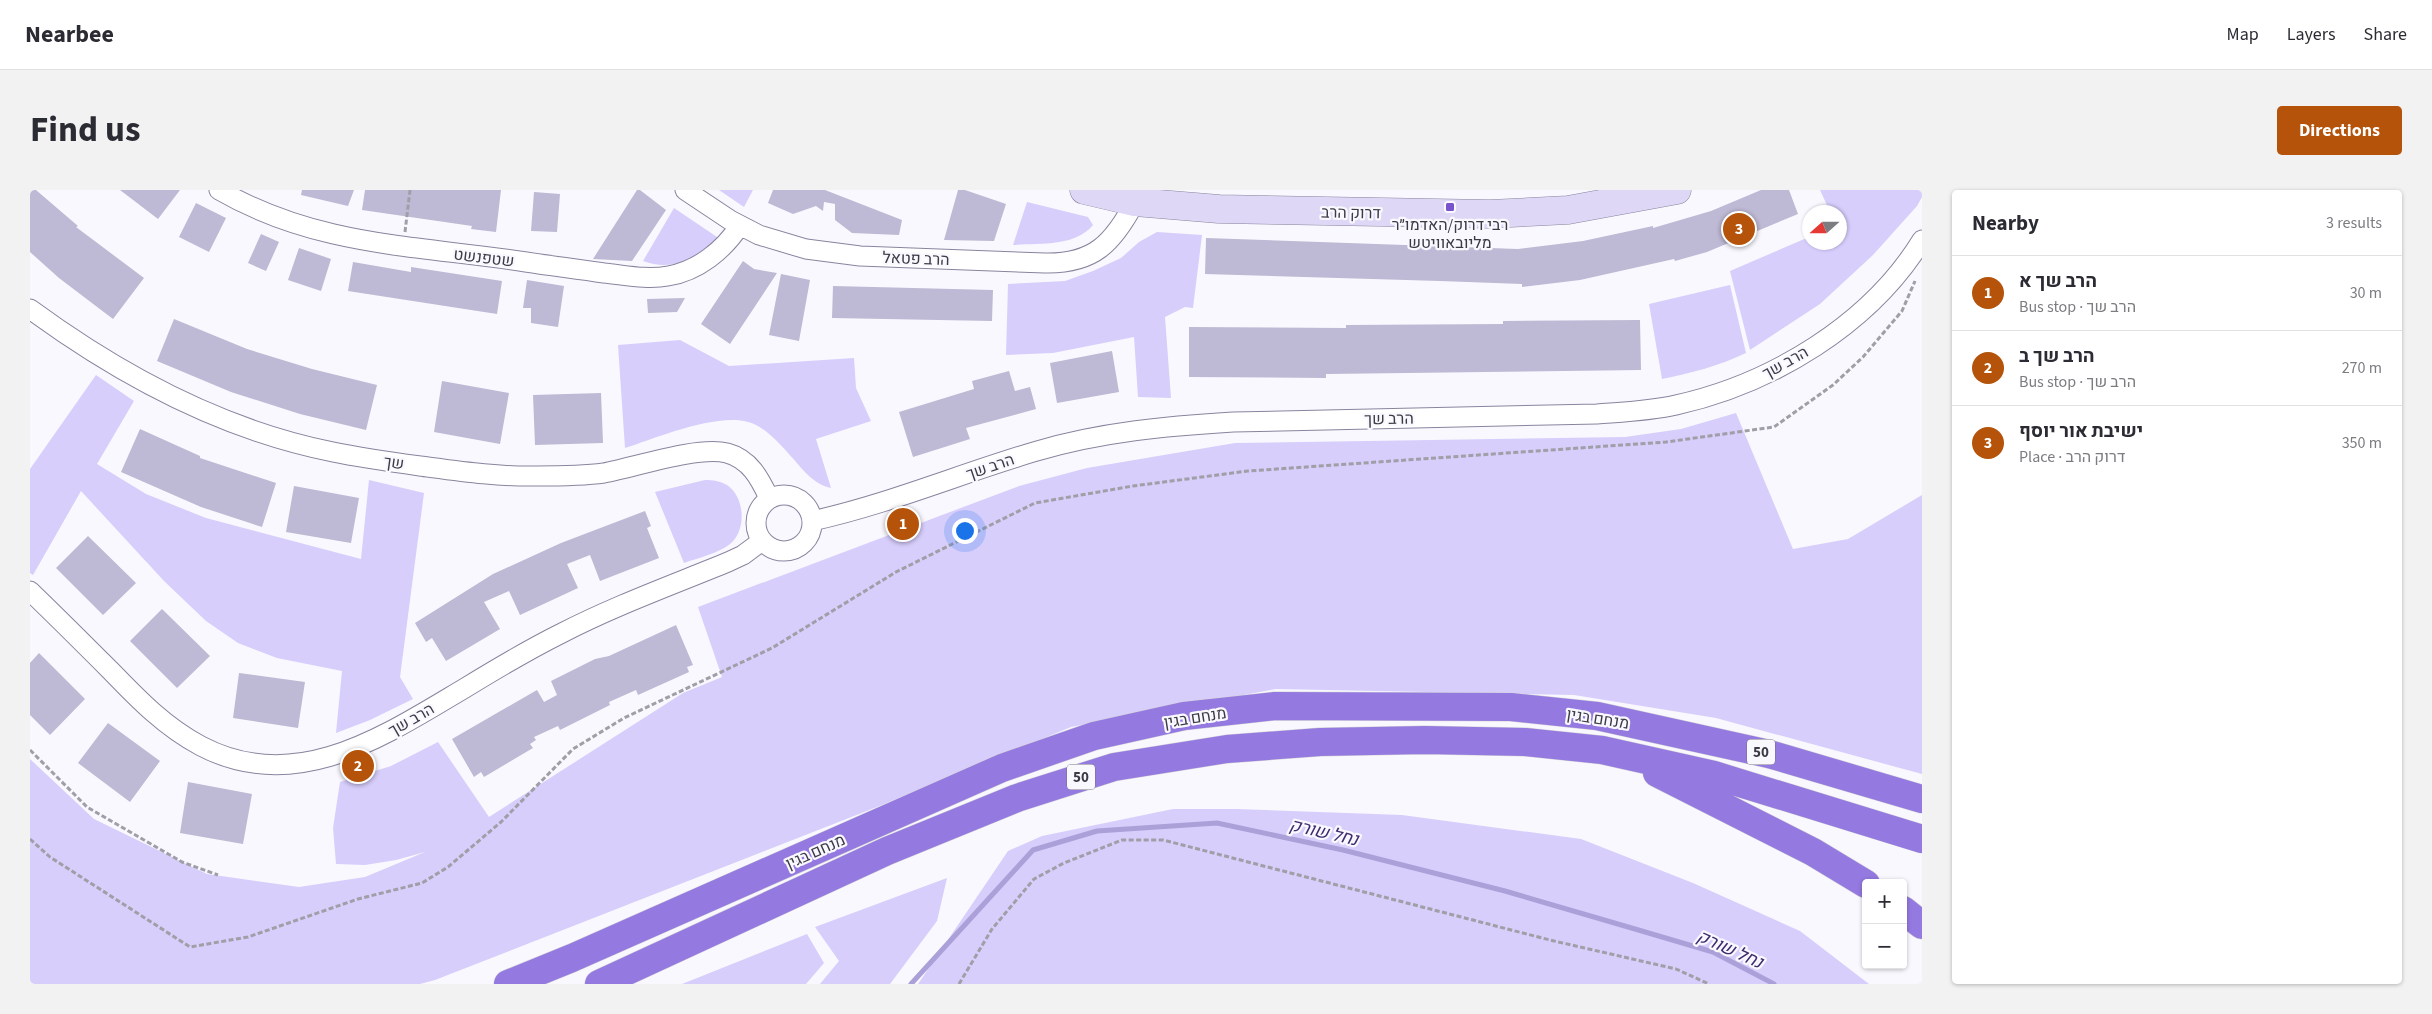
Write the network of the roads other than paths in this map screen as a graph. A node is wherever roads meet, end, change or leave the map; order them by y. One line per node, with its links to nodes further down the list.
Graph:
1 (219, 190): 6 (street, שטפנשט)
2 (685, 190): 6 (street, הרב פטאל)
3 (1084, 190): 5 (street, דרוק הרב)
4 (1677, 190): 5 (street, דרוק הרב)
5 (1135, 202): 6 (street, הרב פטאל)
6 (740, 225)
7 (1922, 240): 10 (street, הרב שך)
8 (30, 309): 9 (street, שך)
9 (770, 498): 10 (street); 11 (street)
10 (812, 521): 11 (street)
11 (762, 541): 12 (street, הרב שך)
12 (30, 590)
13 (1602, 750): 15 (highway, מנחם בגין / 50); 16 (highway); 20 (highway, מנחם בגין / 50)
14 (1922, 799): 19 (highway, מנחם בגין / 50)
15 (1922, 839)
16 (1862, 882)
17 (1907, 913): 18 (highway)
18 (1922, 926)
19 (508, 984)
20 (598, 984)

